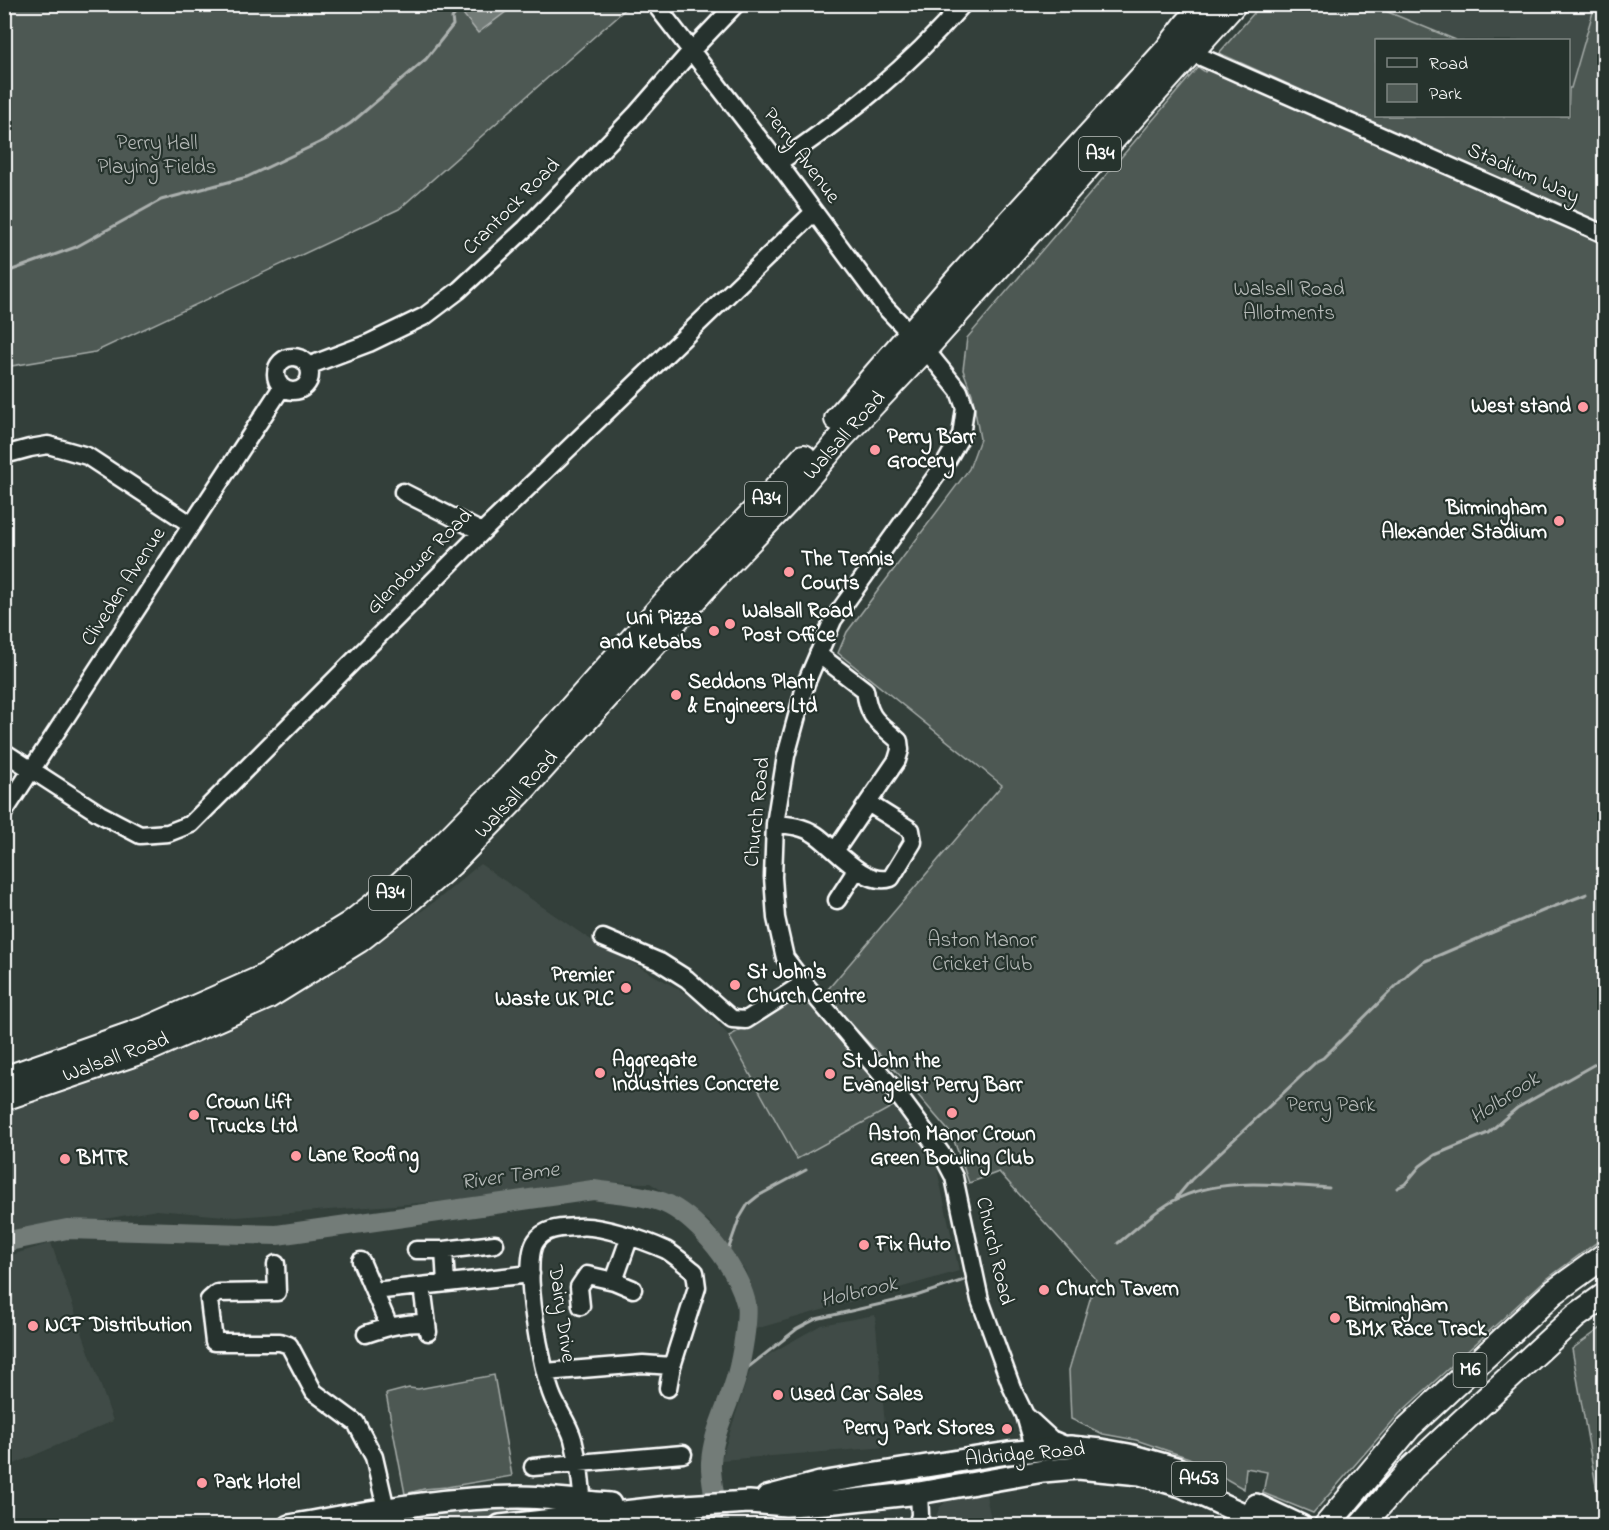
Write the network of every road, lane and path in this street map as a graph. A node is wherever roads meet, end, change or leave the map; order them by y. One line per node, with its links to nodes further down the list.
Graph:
1 (655, 4): 5 (street, Perry Avenue)
2 (736, 4): 5 (street, Crantock Road)
3 (963, 4): 8 (street)
4 (1211, 8): 6 (highway, Walsall Road / A34); 7 (highway, Walsall Road / A34)
5 (692, 50): 8 (street, Perry Avenue); 12 (street, Crantock Road)
6 (1166, 51): 7 (highway); 11 (highway, Walsall Road / A34)
7 (1192, 53): 10 (street, Stadium Way); 11 (highway, Walsall Road / A34)
8 (778, 164): 9 (street, Perry Avenue)
9 (814, 212): 11 (street, Perry Avenue); 17 (street, Glendower Road)
10 (1605, 234)
11 (918, 341): 18 (street, Church Road); 29 (highway, Walsall Road / A34); 30 (highway, Walsall Road / A34)
12 (308, 366): 13 (street); 13 (street)
13 (282, 387): 16 (street, Cliveden Avenue)
14 (4, 455): 16 (street)
15 (403, 492): 17 (street)
16 (192, 525): 20 (street, Cliveden Avenue)
17 (482, 532): 20 (street, Glendower Road)
18 (818, 654): 21 (street); 23 (street, Church Road)
19 (4, 752): 20 (street, Glendower Road)
20 (32, 770): 22 (street, Cliveden Avenue)
21 (868, 802): 24 (street); 25 (street)
22 (4, 812)
23 (775, 824): 24 (street); 28 (street, Church Road)
24 (835, 851): 25 (street)
25 (857, 869): 26 (street)
26 (837, 900)
27 (603, 938): 28 (street)
28 (804, 983): 51 (street, Church Road)
29 (4, 1079)
30 (4, 1098)
31 (630, 1236): 38 (street, Dairy Drive); 39 (street); 48 (street, Dairy Drive)
32 (495, 1244): 34 (street)
33 (416, 1250): 34 (street)
34 (444, 1250): 40 (street)
35 (1605, 1256): 73 (highway, M6)
36 (361, 1261): 43 (street)
37 (276, 1264): 64 (street)
38 (531, 1274): 40 (street); 49 (street, Dairy Drive)
39 (614, 1281): 42 (street); 45 (street)
40 (446, 1283): 41 (street)
41 (422, 1286): 43 (street); 46 (street)
42 (633, 1289)
43 (374, 1291): 46 (street)
44 (1605, 1296): 65 (highway, M6)
45 (581, 1306)
46 (389, 1326): 47 (street)
47 (366, 1334)
48 (672, 1366): 49 (street); 50 (street, Dairy Drive)
49 (545, 1372): 55 (street, Dairy Drive)
50 (668, 1388)
51 (1025, 1415): 52 (street, Church Road); 53 (street, Church Road)
52 (1070, 1447): 53 (main road, Aldridge Road / A453); 67 (main road, Aldridge Road / A453)
53 (1035, 1450): 57 (main road); 58 (main road, Aldridge Road / A453)
54 (683, 1454): 55 (street)
55 (577, 1464): 56 (street); 62 (street, Dairy Drive)
56 (533, 1467)
57 (1078, 1468): 59 (main road, Aldridge Road / A453); 71 (main road, Aldridge Road / A453)
58 (916, 1469): 59 (main road); 61 (main road, Aldridge Road / A453)
59 (919, 1492): 61 (main road, Aldridge Road / A453); 70 (street)
60 (536, 1497): 62 (main road, Aldridge Road / A453); 64 (main road, Aldridge Road / A453); 66 (main road)
61 (749, 1502): 63 (main road, Aldridge Road / A453)
62 (582, 1503): 63 (main road, Aldridge Road / A453)
63 (668, 1507): 66 (main road, Aldridge Road / A453)
64 (386, 1509): 68 (main road, Aldridge Road / A453)
65 (1366, 1520)
66 (539, 1521): 69 (main road, Aldridge Road / A453)
67 (1296, 1523): 72 (street, Aldridge Road)
68 (289, 1526)
69 (500, 1526)
70 (917, 1526)
71 (1270, 1526)
72 (1317, 1526)
73 (1326, 1526)

